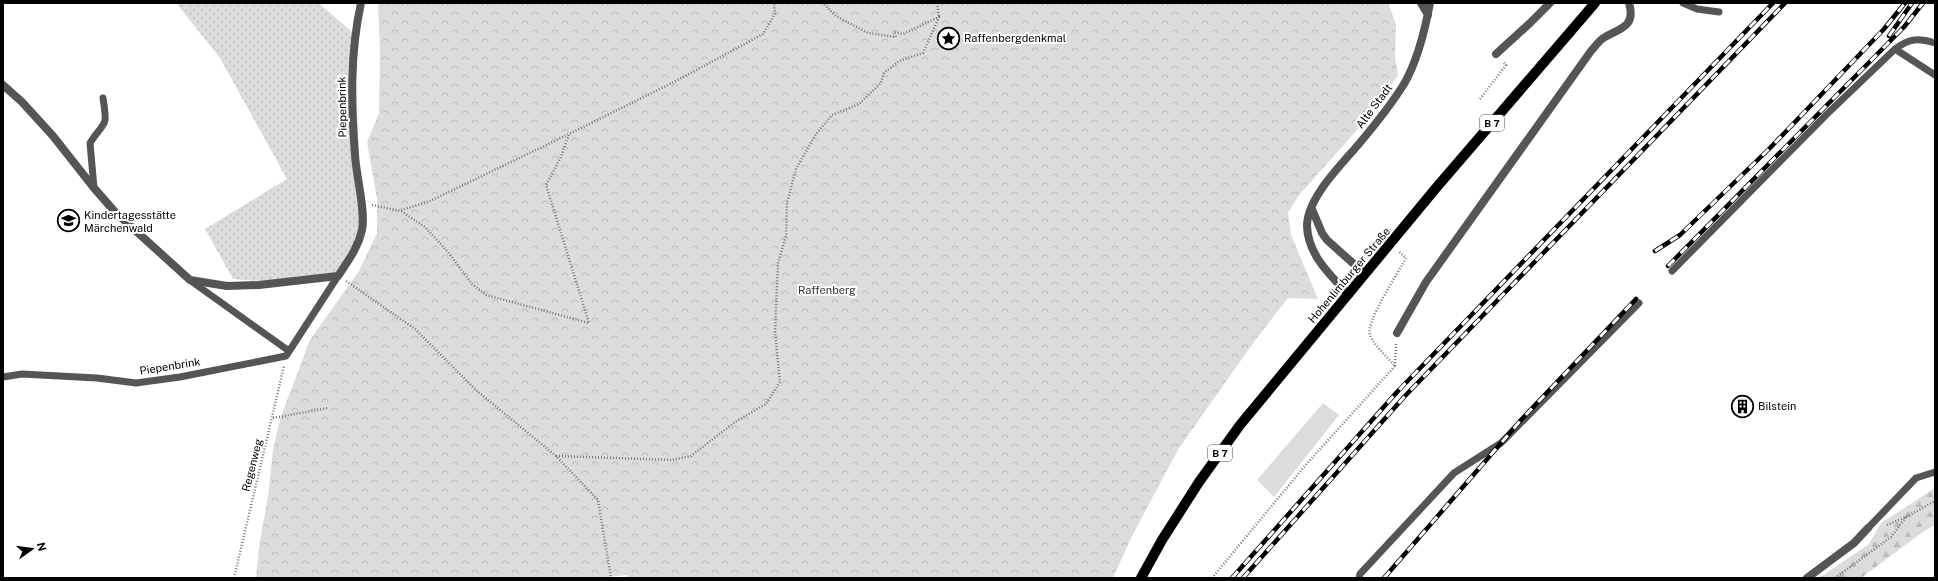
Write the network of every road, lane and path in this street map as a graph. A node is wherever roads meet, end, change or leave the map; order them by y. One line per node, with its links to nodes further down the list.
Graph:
1 (361, 3): 23 (street, Piepenbrink)
2 (774, 3): 21 (path)
3 (823, 3): 13 (path)
4 (937, 3): 13 (path)
5 (1421, 3): 12 (street)
6 (1430, 3): 12 (street, Alte Stadt)
7 (1550, 3): 16 (street)
8 (1595, 3): 26 (main road, Hohenlimburger Straße / B 7)
9 (1629, 3): 33 (street)
10 (1683, 3): 11 (lane)
11 (1719, 12)
12 (1428, 15): 24 (street, Alte Stadt)
13 (939, 17): 39 (path)
14 (1935, 43): 15 (lane)
15 (1895, 49): 17 (lane); 27 (lane)
16 (1496, 54): 20 (path)
17 (1935, 76)
18 (3, 85): 22 (street)
19 (103, 98): 22 (lane)
20 (1480, 99)
21 (569, 134): 25 (path); 25 (path)
22 (94, 188): 30 (street)
23 (361, 203): 25 (path); 29 (street, Piepenbrink)
24 (1312, 209): 28 (street); 31 (street, Alte Stadt)
25 (401, 211)
26 (1391, 244): 28 (main road, Hohenlimburger Straße / B 7); 35 (path)
27 (1672, 271)
28 (1365, 274): 31 (main road, Hohenlimburger Straße / B 7)
29 (338, 276): 30 (street); 34 (lane, Piepenbrink); 39 (path)
30 (190, 280): 34 (lane)
31 (1348, 295): 46 (main road, Hohenlimburger Straße / B 7)
32 (1639, 303): 48 (lane)
33 (1397, 333): 35 (path)
34 (287, 353): 36 (lane, Piepenbrink); 38 (path, Regenweg)
35 (1395, 366): 47 (path)
36 (3, 377)
37 (328, 408): 38 (path)
38 (273, 418): 44 (path, Regenweg)
39 (556, 456): 45 (path)
40 (1935, 472): 43 (lane)
41 (1935, 501): 42 (path)
42 (1906, 518): 43 (path); 50 (path)
43 (1868, 528): 49 (street)
44 (234, 578)
45 (611, 578)
46 (1142, 578)
47 (1212, 578)
48 (1359, 578)
49 (1806, 578)
50 (1835, 578)

